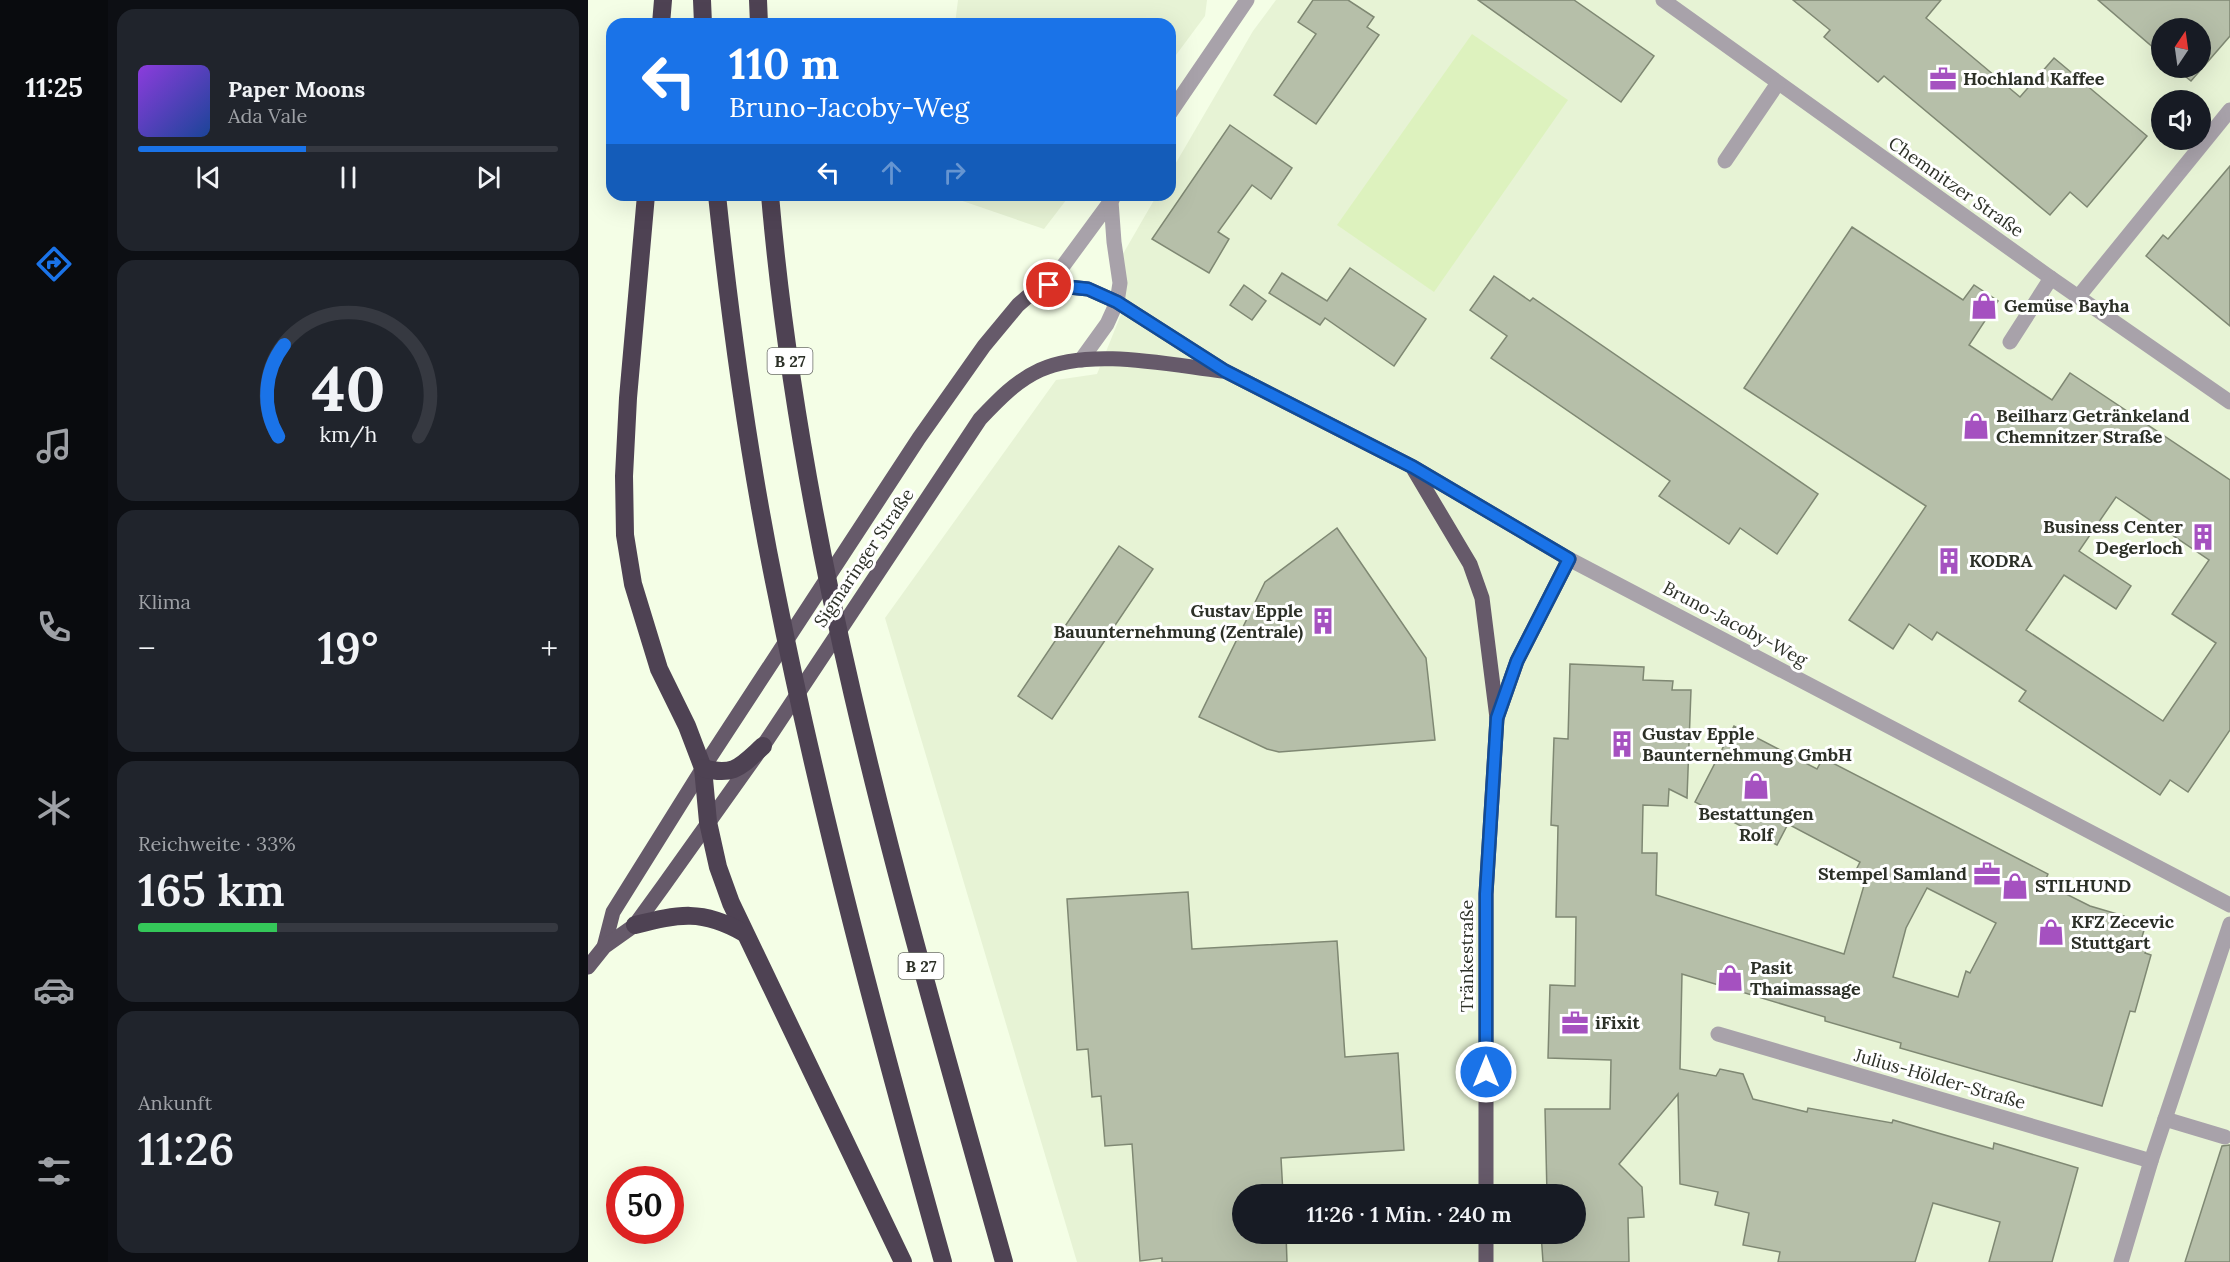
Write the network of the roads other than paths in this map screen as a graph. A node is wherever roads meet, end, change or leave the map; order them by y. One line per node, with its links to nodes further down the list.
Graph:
1 (663, 0): 6 (highway)
2 (702, 0): 7 (highway)
3 (758, 0): 8 (highway)
4 (1662, 0): 9 (street, Chemnitzer Straße)
5 (1242, 3): 10 (street)
6 (662, 18)
7 (703, 18)
8 (759, 18)
9 (1778, 83): 12 (street); 18 (street, Chemnitzer Straße)
10 (1176, 104)
11 (2230, 110): 20 (street)
12 (1725, 161)
13 (645, 201): 30 (highway)
14 (718, 201): 45 (highway)
15 (771, 201): 46 (highway, B 27)
16 (1111, 201): 19 (street, Sigmaringer Straße)
17 (1113, 201): 21 (street, Sigmaringer Straße)
18 (2052, 278): 20 (street, Chemnitzer Straße); 22 (street)
19 (1049, 285): 21 (main road, Bruno-Jacoby-Weg); 30 (main road, Sigmaringer Straße)
20 (2079, 296): 25 (street, Chemnitzer Straße)
21 (1117, 302): 23 (street, Sigmaringer Straße); 24 (main road, Bruno-Jacoby-Weg)
22 (2010, 342)
23 (1081, 360): 24 (main road, Bruno-Jacoby-Weg); 29 (main road, Sigmaringer Straße)
24 (1225, 371): 26 (main road, Bruno-Jacoby-Weg)
25 (2230, 402)
26 (1413, 467): 27 (main road, Bruno-Jacoby-Weg); 28 (main road, Tränkestraße)
27 (1569, 559): 28 (main road, Tränkestraße); 32 (street, Bruno-Jacoby-Weg)
28 (1497, 718): 42 (main road, Tränkestraße)
29 (763, 746): 30 (highway); 31 (main road, Sigmaringer Straße)
30 (703, 768): 31 (highway); 36 (main road, Sigmaringer Straße)
31 (708, 822): 34 (main road, Sigmaringer Straße); 35 (highway)
32 (2230, 904)
33 (2230, 924): 39 (street)
34 (635, 925): 35 (highway); 36 (main road, Sigmaringer Straße)
35 (744, 933): 44 (highway)
36 (604, 946): 37 (main road, Sigmaringer Straße)
37 (588, 967)
38 (1718, 1034): 41 (street, Julius-Hölder-Straße)
39 (2165, 1119): 40 (street); 41 (street)
40 (2225, 1137)
41 (2151, 1161): 48 (street)
42 (1486, 1184)
43 (1486, 1244): 47 (main road)
44 (903, 1262)
45 (943, 1262)
46 (1004, 1262)
47 (1486, 1262)
48 (2121, 1262)

